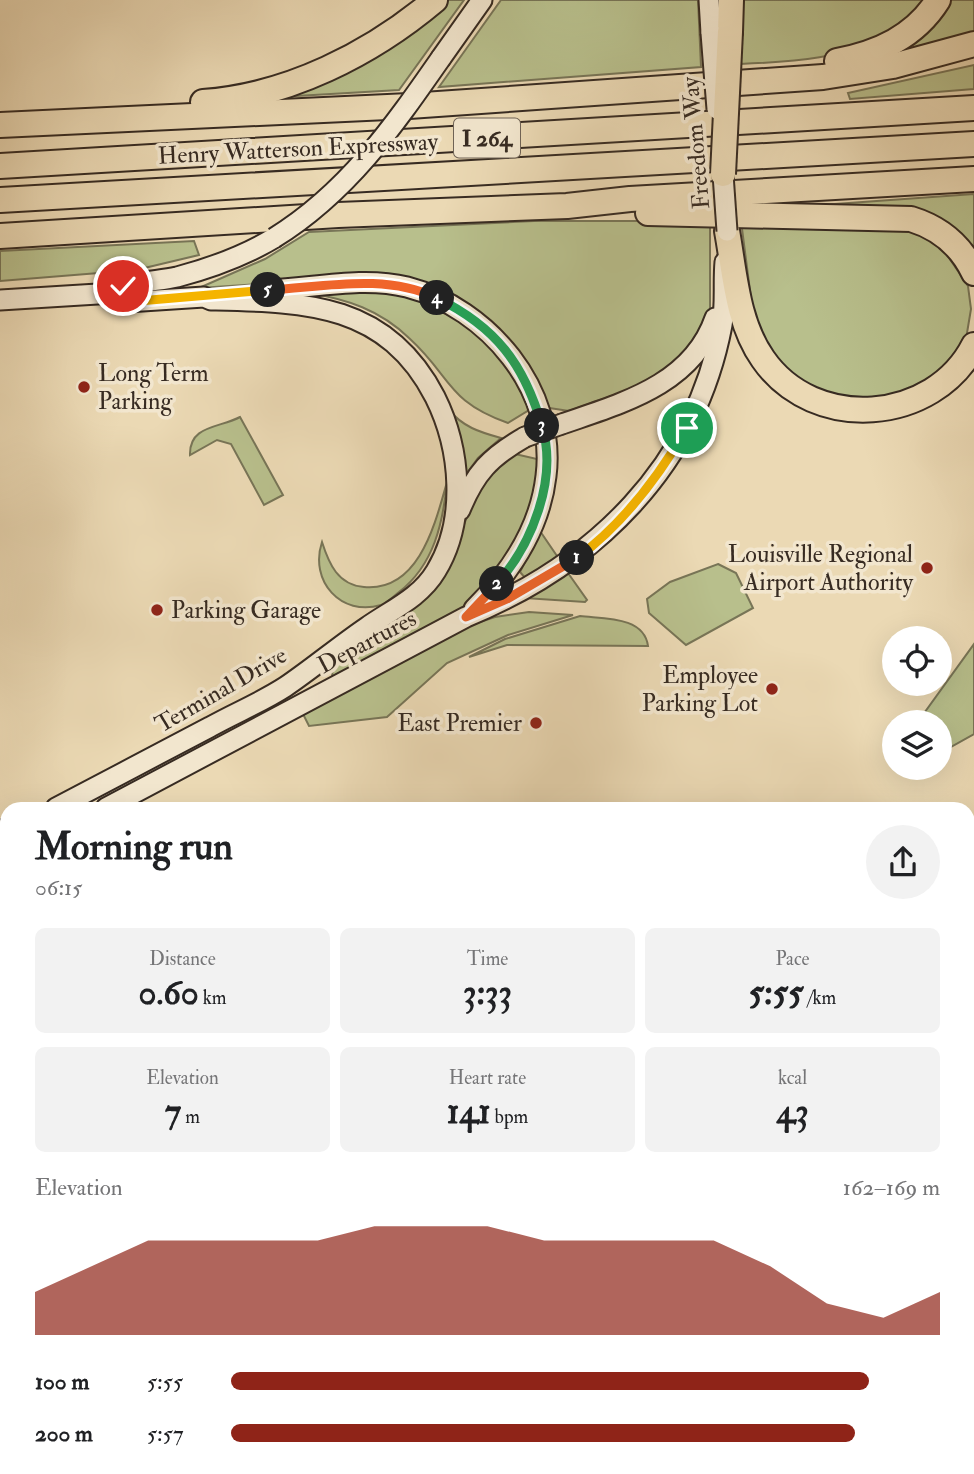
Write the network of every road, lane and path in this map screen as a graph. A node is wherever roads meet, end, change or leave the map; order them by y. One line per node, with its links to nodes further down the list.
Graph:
1 (435, 0): 12 (highway)
2 (482, 0): 24 (main road, Terminal Drive, bridge)
3 (709, 0): 6 (main road)
4 (731, 0): 6 (highway)
5 (937, 0): 10 (highway)
6 (721, 33): 16 (highway, bridge)
7 (974, 44): 9 (highway)
8 (974, 59): 9 (highway)
9 (770, 80): 10 (highway)
10 (724, 83): 12 (highway)
11 (971, 107): 15 (highway, Henry Watterson Expressway / I 264)
12 (72, 121): 13 (highway)
13 (0, 125)
14 (974, 144): 18 (highway, Henry Watterson Expressway / I 264)
15 (0, 166)
16 (723, 174): 20 (main road, Freedom Way, bridge)
17 (974, 179): 19 (highway)
18 (0, 200)
19 (567, 206): 21 (highway); 22 (highway)
20 (727, 231): 23 (main road, Freedom Way); 27 (highway)
21 (0, 236)
22 (974, 273)
23 (723, 282): 28 (main road, bridge); 29 (main road, Departures)
24 (114, 293): 25 (main road, Terminal Drive); 26 (main road, Terminal Drive)
25 (204, 297): 28 (main road, Terminal Drive); 29 (main road)
26 (0, 300)
27 (974, 345)
28 (452, 531): 30 (main road, Terminal Drive)
29 (466, 617): 31 (main road, Departures)
30 (66, 802)
31 (117, 802)

